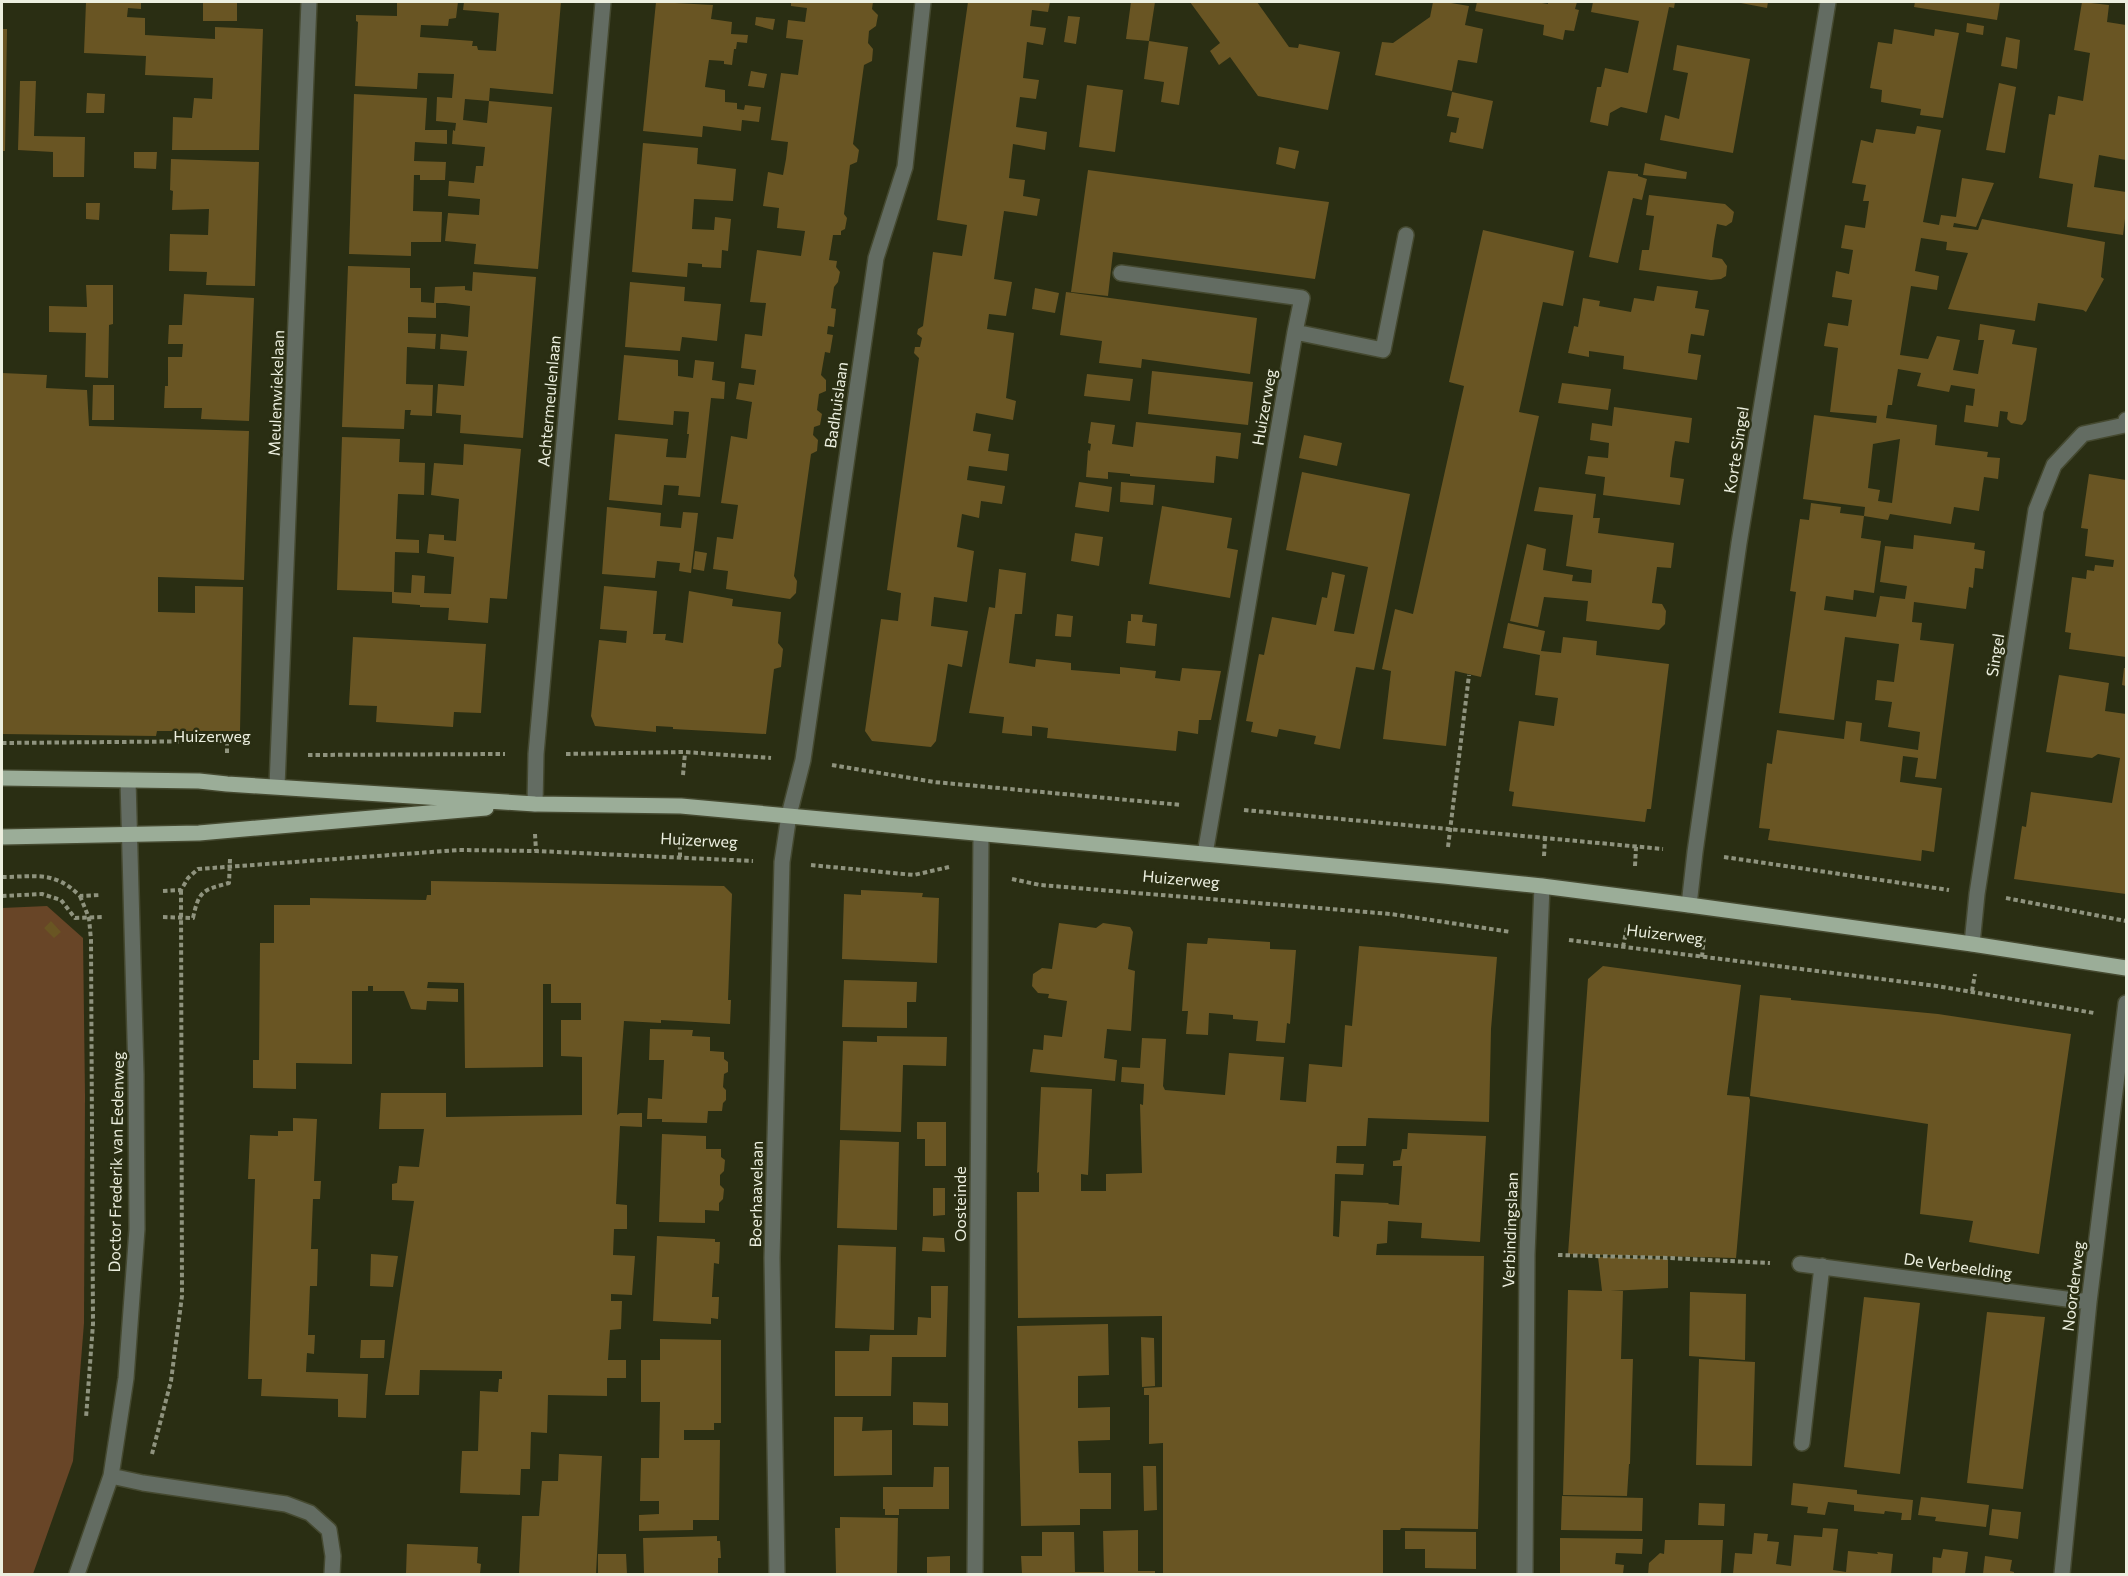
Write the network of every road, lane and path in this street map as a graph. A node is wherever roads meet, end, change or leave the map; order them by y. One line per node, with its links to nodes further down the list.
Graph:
1 (309, 2): 12 (street, Meulenwiekelaan)
2 (603, 2): 10 (street, Achtermeulenlaan)
3 (923, 2): 13 (street, Badhuislaan)
4 (1828, 2): 24 (street, Korte Singel)
5 (1406, 235): 7 (street)
6 (1121, 273): 7 (street, Huizerweg)
7 (1295, 332): 18 (street, Huizerweg)
8 (2126, 424): 31 (street, Singel)
9 (1469, 675): 20 (path)
10 (536, 754): 12 (path, Huizerweg); 13 (path, Huizerweg); 17 (street, Achtermeulenlaan)
11 (218, 755): 12 (path, Huizerweg)
12 (280, 755): 16 (street, Meulenwiekelaan)
13 (803, 760): 18 (path, Huizerweg); 19 (street, Badhuislaan)
14 (2, 778): 15 (main road, Huizerweg)
15 (129, 780): 16 (main road, Huizerweg); 21 (street, Doctor Frederik van Eedenweg)
16 (277, 786): 17 (main road, Huizerweg)
17 (535, 804): 19 (main road, Huizerweg); 21 (main road, Huizerweg)
18 (1212, 808): 20 (path, Huizerweg); 25 (street, Huizerweg)
19 (789, 815): 22 (main road, Huizerweg); 26 (street, Boerhaavelaan)
20 (1450, 830): 24 (path, Huizerweg); 29 (path)
21 (129, 835): 23 (main road, Huizerweg); 46 (street, Doctor Frederik van Eedenweg)
22 (981, 835): 25 (main road, Huizerweg); 28 (street, Oosteinde)
23 (2, 837)
24 (1695, 852): 31 (path, Huizerweg); 33 (street, Korte Singel)
25 (1205, 854): 29 (main road, Huizerweg)
26 (782, 862): 27 (path, Huizerweg); 28 (path, Huizerweg); 49 (street, Boerhaavelaan)
27 (230, 867)
28 (981, 870): 35 (path, Huizerweg); 50 (street, Oosteinde)
29 (1444, 876): 30 (main road, Huizerweg)
30 (1542, 886): 33 (main road, Huizerweg); 35 (street, Verbindingslaan)
31 (1977, 894): 34 (path, Huizerweg); 36 (street, Singel)
32 (80, 896): 44 (path, Doctor Frederik van Eedenweg)
33 (1689, 905): 36 (main road, Huizerweg)
34 (2127, 921)
35 (1539, 937): 39 (path, Huizerweg); 40 (street, Verbindingslaan)
36 (1972, 944): 37 (main road, Huizerweg)
37 (2127, 968)
38 (2127, 1003): 39 (street, Noorderweg)
39 (2124, 1020): 43 (street, Noorderweg)
40 (1527, 1254): 41 (path); 51 (street, Verbindingslaan)
41 (1800, 1264): 42 (street, De Verbeelding)
42 (1822, 1266): 43 (street, De Verbeelding); 45 (street)
43 (2089, 1302): 52 (street, Noorderweg)
44 (85, 1423)
45 (1802, 1443)
46 (111, 1476): 47 (street, Doctor Frederik van Eedenweg); 48 (street)
47 (78, 1575)
48 (332, 1575)
49 (777, 1575)
50 (975, 1575)
51 (1525, 1575)
52 (2062, 1575)

